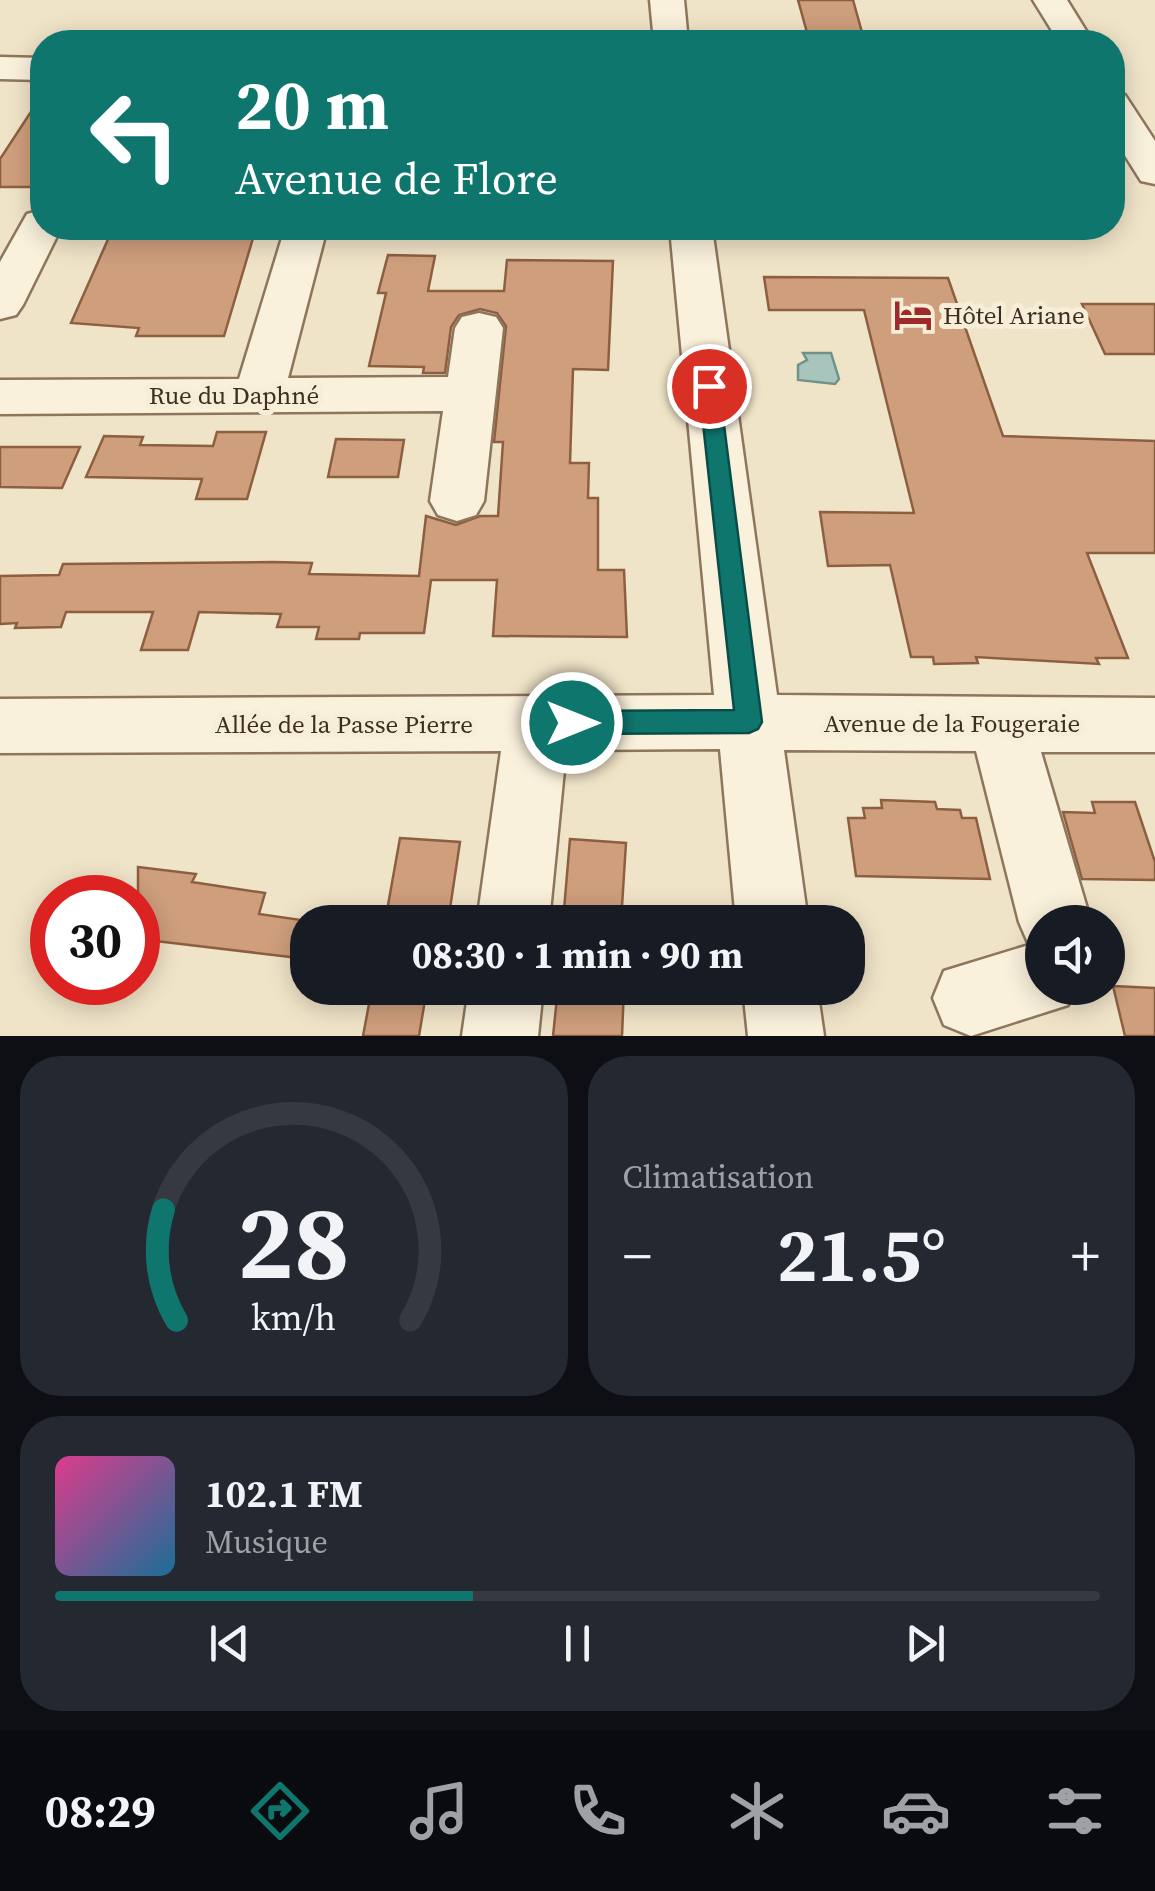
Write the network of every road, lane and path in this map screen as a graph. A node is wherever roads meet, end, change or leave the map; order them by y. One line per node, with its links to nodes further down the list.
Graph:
1 (667, 0): 3 (street)
2 (1050, 0): 4 (street)
3 (669, 30)
4 (1069, 30)
5 (0, 68): 6 (street)
6 (30, 69)
7 (1125, 124): 8 (street)
8 (1155, 172)
9 (33, 240): 12 (street)
10 (303, 240): 14 (street)
11 (692, 240): 18 (street)
12 (0, 306)
13 (478, 328): 15 (street)
14 (259, 394): 15 (street, Rue du Daphné); 16 (street, Rue du Daphné)
15 (468, 394): 17 (street)
16 (0, 398)
17 (457, 500)
18 (749, 722): 19 (street, Allée de la Passe Pierre); 20 (street, Avenue de la Fougeraie); 24 (street)
19 (537, 723): 22 (street, Allée de la Passe Pierre); 23 (street)
20 (1001, 724): 21 (street, Avenue de la Fougeraie); 25 (street)
21 (1155, 725)
22 (0, 726)
23 (515, 905)
24 (770, 905)
25 (1051, 905)
26 (1025, 984): 27 (street)
27 (971, 998)
28 (504, 1005): 30 (street)
29 (782, 1005): 31 (street)
30 (500, 1036)
31 (786, 1036)

